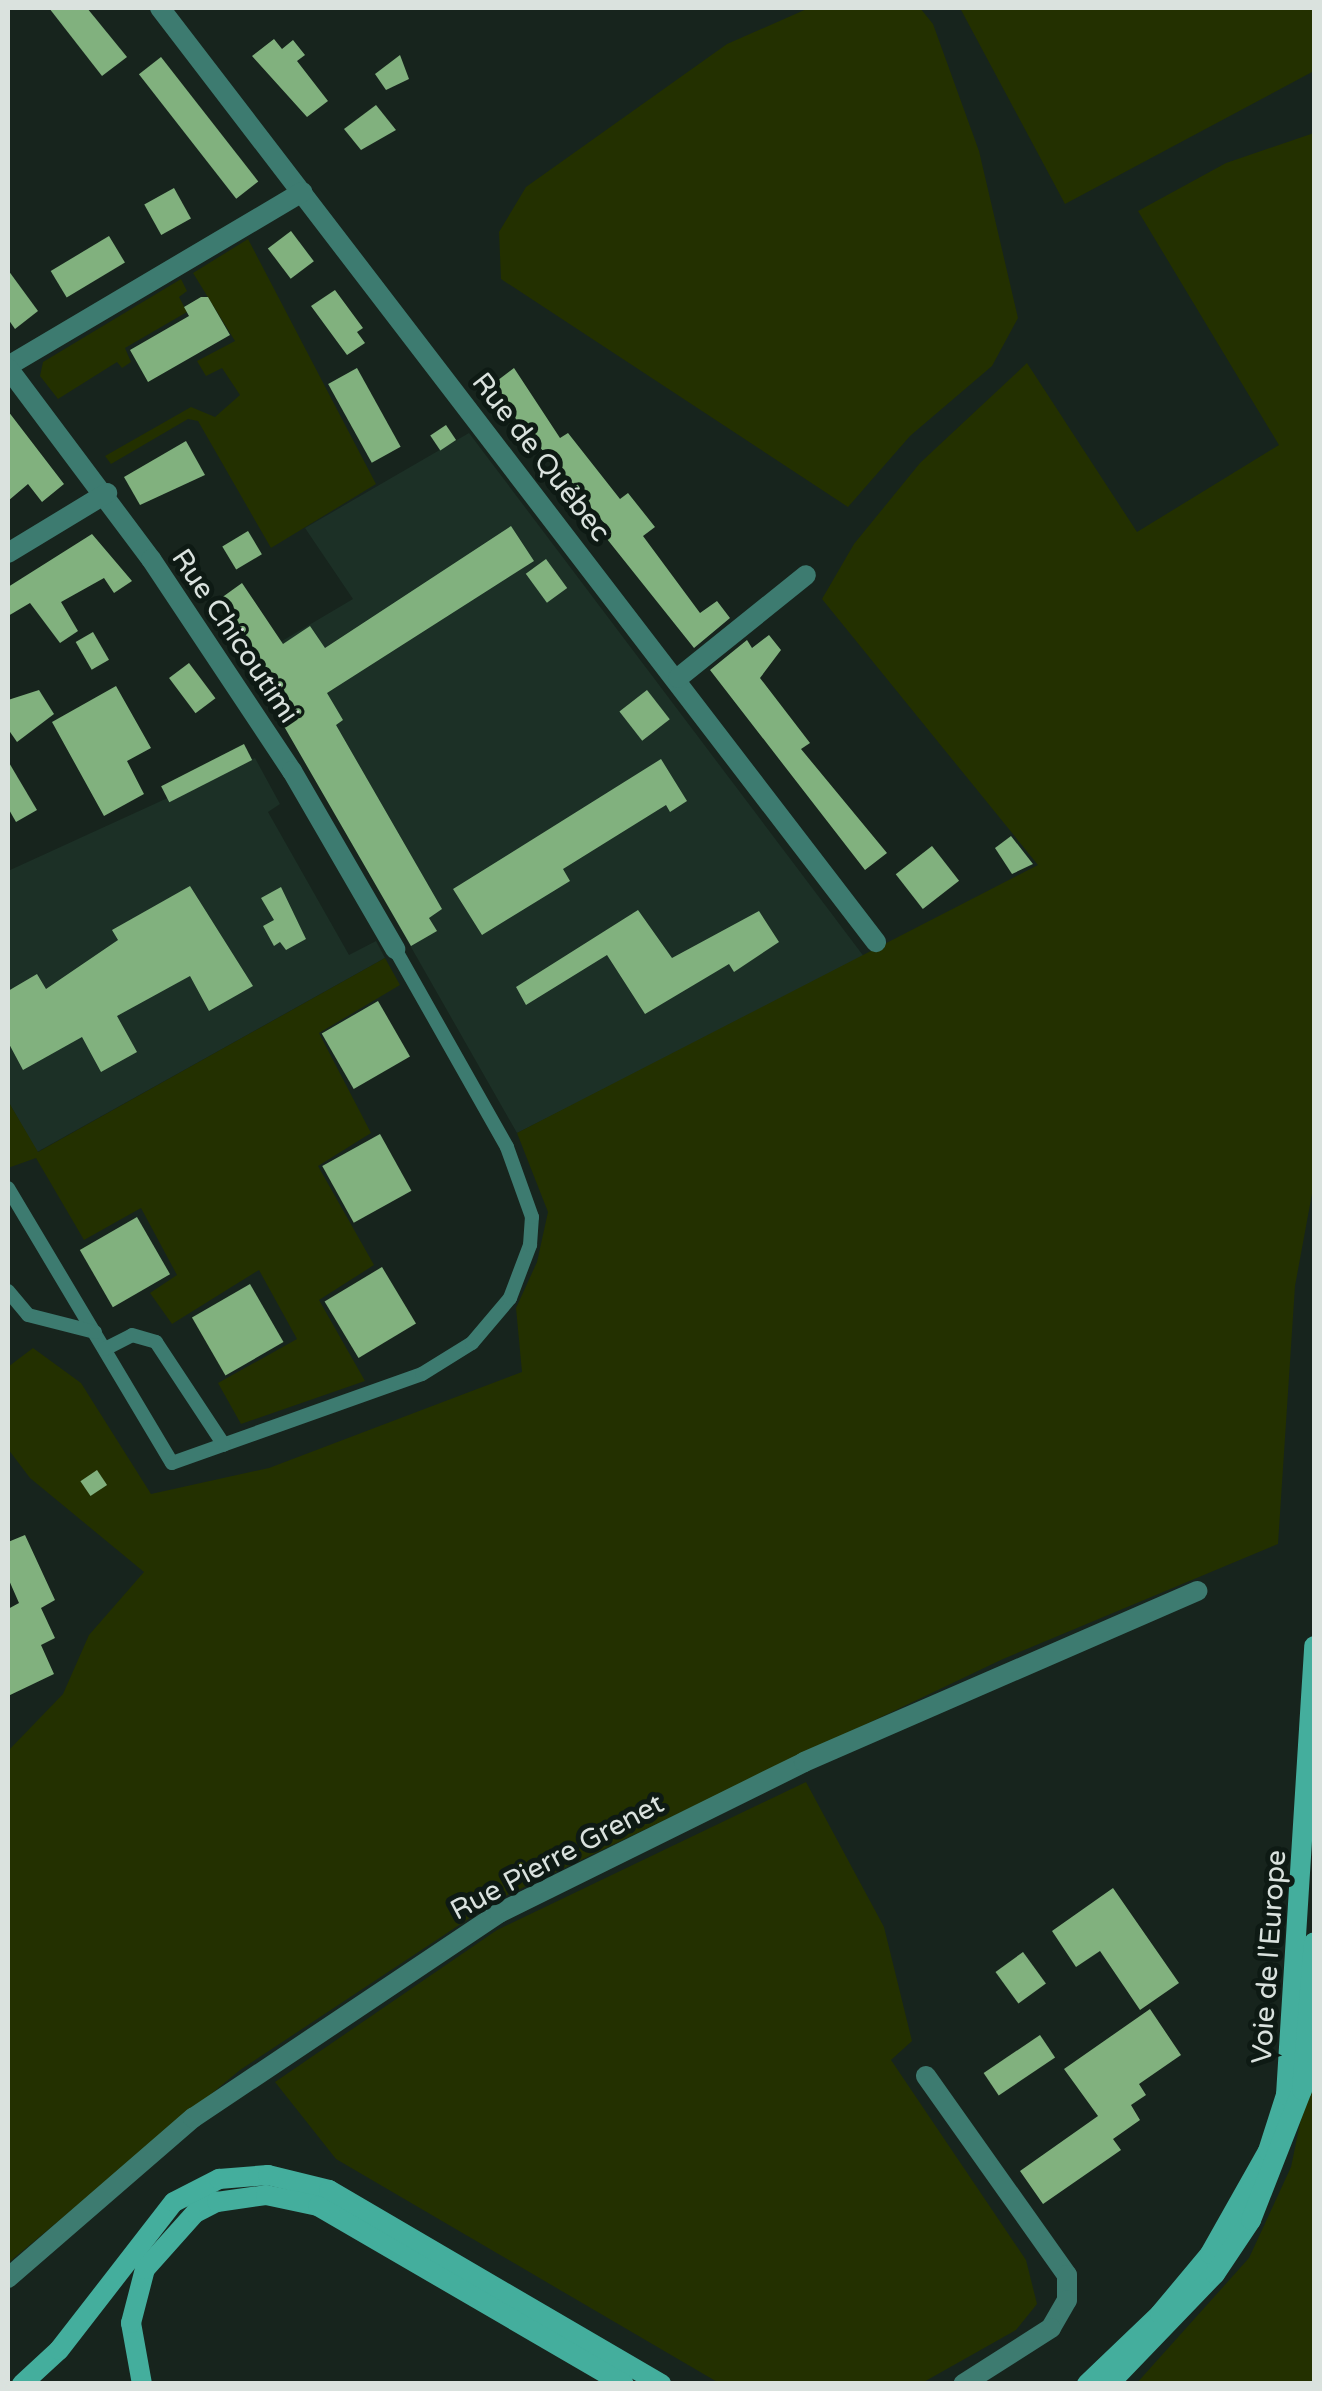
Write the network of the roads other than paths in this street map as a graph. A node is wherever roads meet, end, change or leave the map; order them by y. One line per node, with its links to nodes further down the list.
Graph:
1 (160, 8): 2 (street, Rue de Québec)
2 (302, 192): 3 (street); 7 (street, Rue de Québec)
3 (8, 367): 4 (street, Rue Chicoutimi)
4 (107, 493): 5 (street); 9 (street, Rue Chicoutimi)
5 (8, 553)
6 (806, 575): 7 (street)
7 (678, 678): 8 (street, Rue de Québec)
8 (876, 942)
9 (395, 949): 14 (lane)
10 (8, 1188): 12 (lane)
11 (8, 1291): 12 (lane)
12 (96, 1332): 13 (lane)
13 (105, 1349): 14 (lane); 14 (lane)
14 (224, 1445)
15 (1197, 1591): 19 (street, Rue Pierre Grenet)
16 (1314, 1646): 26 (main road, Voie de l'Europe)
17 (1314, 1942): 20 (main road, Voie de l'Europe)
18 (926, 2076): 25 (street)
19 (8, 2278)
20 (1151, 2346): 27 (main road, Voie de l'Europe); 28 (main road)
21 (22, 2384): 24 (main road)
22 (142, 2384): 23 (main road)
23 (624, 2384)
24 (661, 2384)
25 (963, 2384)
26 (1087, 2384)
27 (1109, 2384)
28 (1117, 2384)

